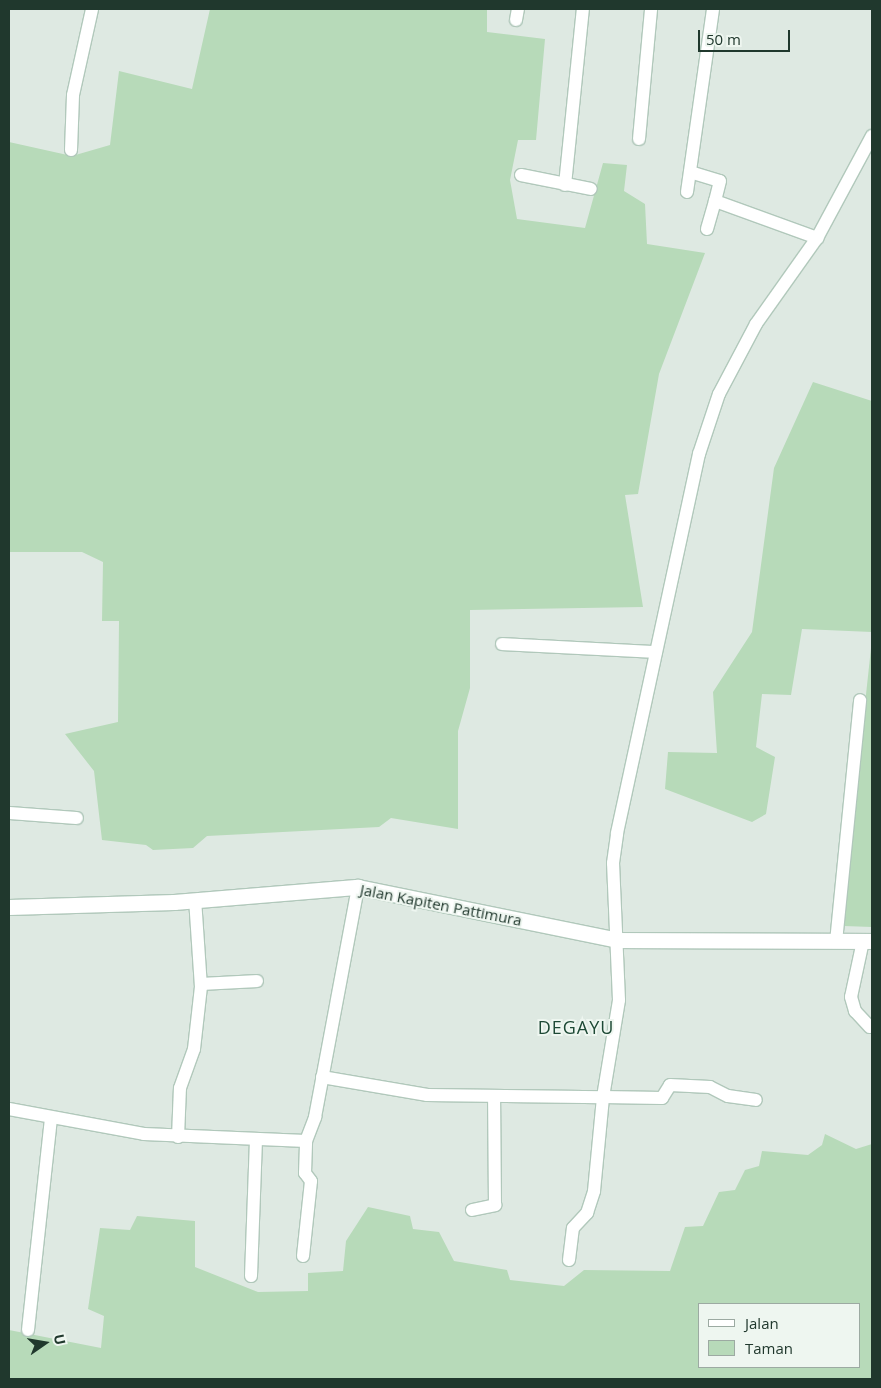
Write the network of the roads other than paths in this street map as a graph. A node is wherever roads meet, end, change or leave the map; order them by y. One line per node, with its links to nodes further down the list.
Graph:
1 (92, 9): 7 (street)
2 (583, 9): 10 (street)
3 (651, 9): 6 (street)
4 (713, 9): 8 (street)
5 (872, 136): 15 (street)
6 (639, 139)
7 (71, 150)
8 (690, 172): 12 (street); 13 (street)
9 (522, 174): 10 (street)
10 (565, 185): 11 (street)
11 (591, 190)
12 (687, 192)
13 (715, 201): 14 (street); 15 (street)
14 (707, 229)
15 (817, 238): 17 (street)
16 (502, 644): 17 (street)
17 (656, 652): 24 (street)
18 (860, 700): 26 (street)
19 (9, 814): 20 (street)
20 (77, 818)
21 (358, 887): 22 (street, Jalan Kapiten Pattimura); 24 (street, Jalan Kapiten Pattimura); 30 (street)
22 (195, 900): 23 (street, Jalan Kapiten Pattimura); 28 (street)
23 (9, 907)
24 (619, 940): 26 (street, Jalan Kapiten Pattimura); 31 (street)
25 (868, 941): 26 (street, Jalan Kapiten Pattimura); 29 (street)
26 (836, 942)
27 (257, 981): 28 (street)
28 (202, 984): 36 (street)
29 (870, 1027)
30 (322, 1078): 32 (street); 37 (street)
31 (603, 1097): 32 (street); 33 (street); 41 (street)
32 (494, 1098): 39 (street)
33 (756, 1100)
34 (9, 1109): 35 (street)
35 (51, 1118): 36 (street); 43 (street)
36 (178, 1137): 38 (street)
37 (306, 1141): 38 (street); 40 (street)
38 (256, 1142): 42 (street)
39 (472, 1210)
40 (303, 1256)
41 (569, 1260)
42 (251, 1276)
43 (28, 1330)

